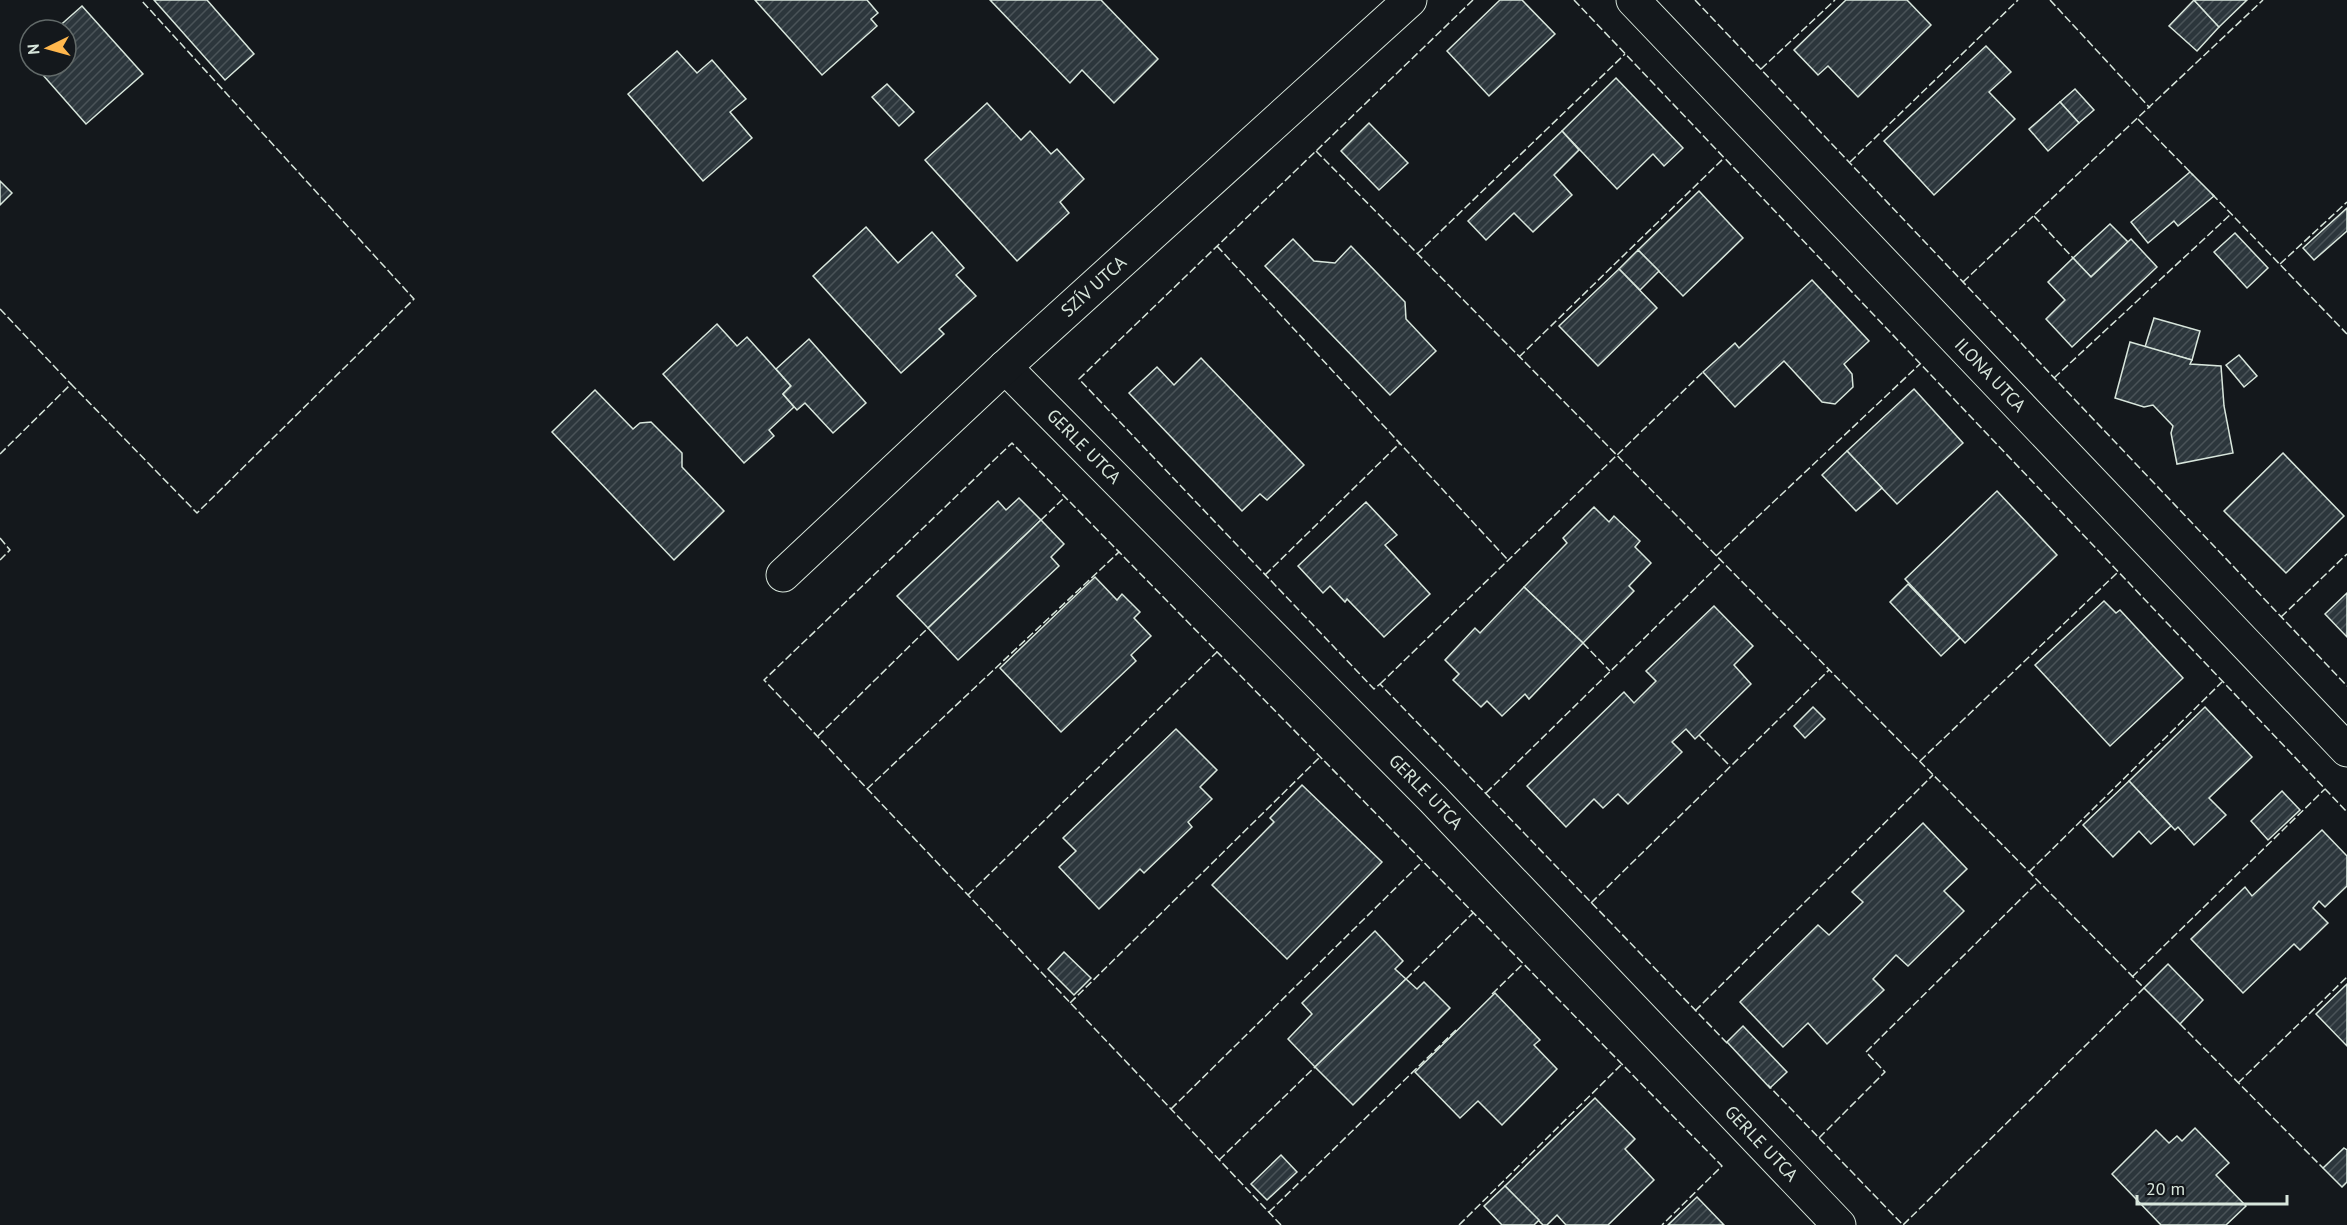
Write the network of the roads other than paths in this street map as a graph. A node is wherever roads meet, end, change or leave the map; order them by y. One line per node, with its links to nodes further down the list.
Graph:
1 (1410, 0): 3 (street, SZÍV UTCA)
2 (1633, 0): 5 (street, ILONA UTCA)
3 (1005, 367): 4 (street, SZÍV UTCA); 6 (street, GERLE UTCA)
4 (783, 575)
5 (2347, 750)
6 (1839, 1225)

